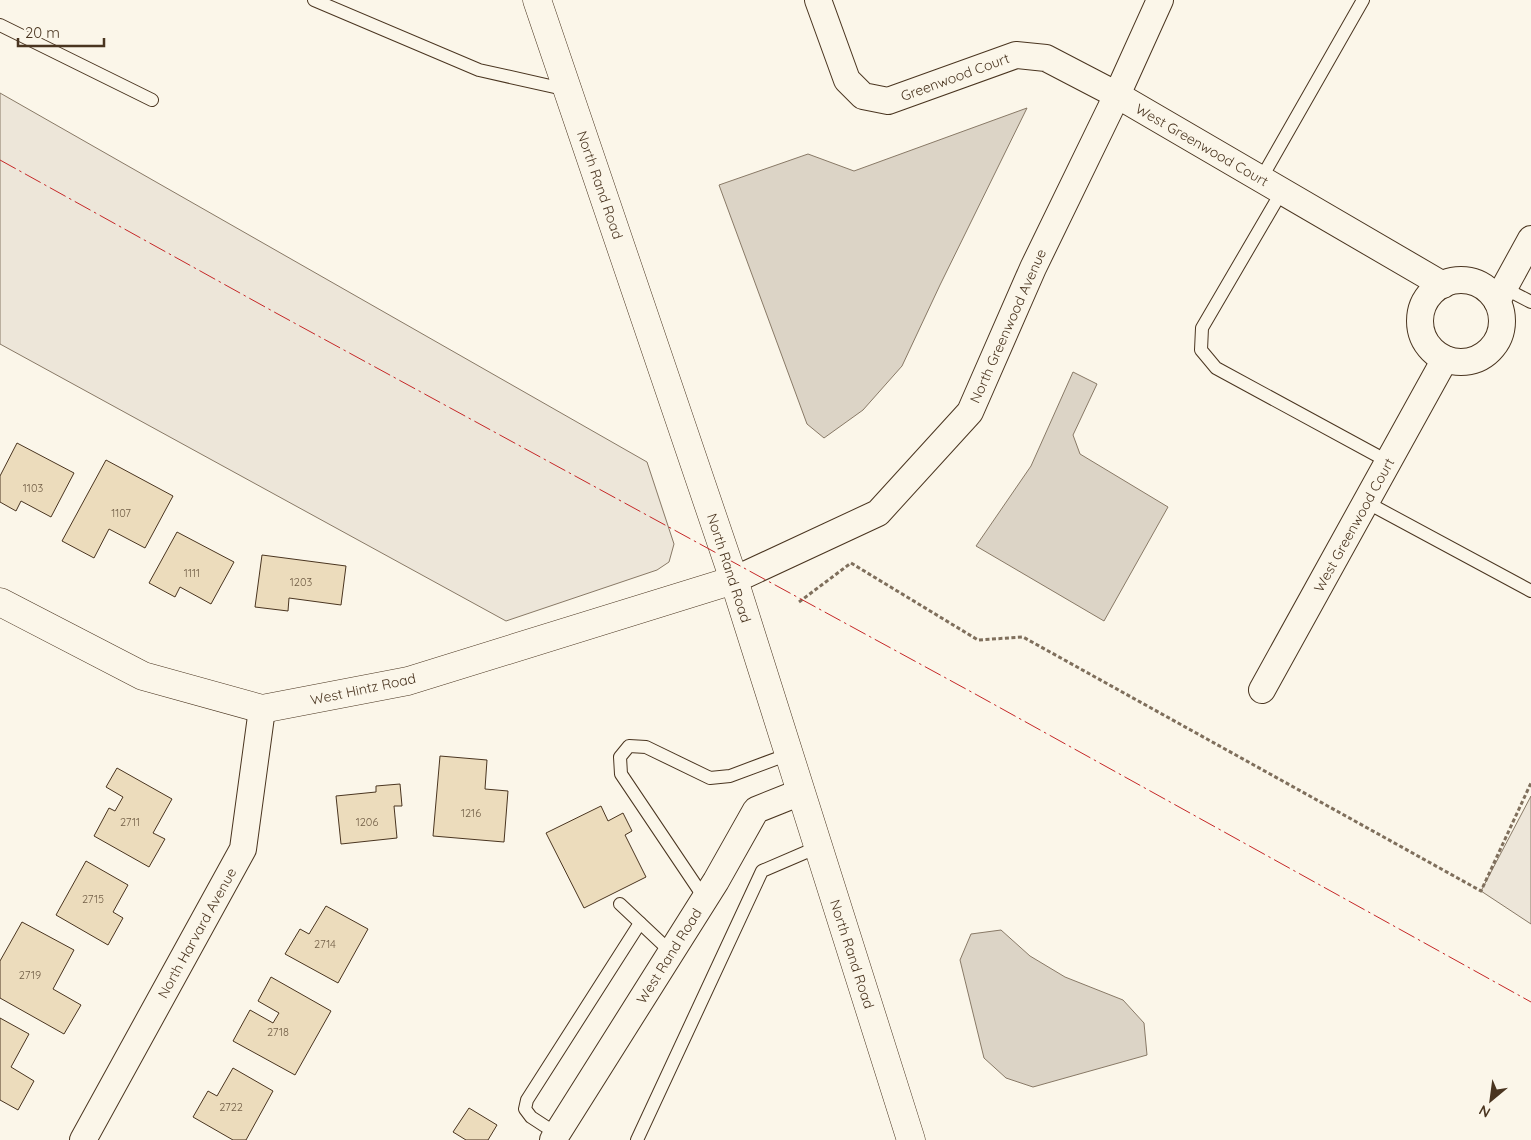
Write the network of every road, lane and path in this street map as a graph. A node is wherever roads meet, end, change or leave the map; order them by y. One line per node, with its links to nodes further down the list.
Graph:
1 (314, 0): 7 (lane)
2 (538, 0): 7 (main road, North Rand Road)
3 (818, 0): 8 (street, Greenwood Court)
4 (1160, 0): 8 (street, North Greenwood Avenue)
5 (1363, 0): 10 (lane)
6 (0, 25): 9 (lane)
7 (568, 90): 18 (main road, North Rand Road)
8 (1117, 95): 10 (street, West Greenwood Court); 18 (street, North Greenwood Avenue)
9 (152, 100)
10 (1271, 185): 12 (street, West Greenwood Court); 16 (lane)
11 (1531, 239): 13 (street)
12 (1443, 285): 13 (street); 15 (street)
13 (1500, 294): 14 (lane); 15 (street)
14 (1531, 302)
15 (1445, 359): 16 (street, West Greenwood Court)
16 (1389, 462): 17 (street, West Greenwood Court)
17 (1366, 502): 19 (lane); 22 (street, West Greenwood Court)
18 (734, 580): 23 (main road, West Hintz Road); 24 (main road, North Rand Road)
19 (1531, 591)
20 (0, 602): 23 (main road, West Hintz Road)
21 (799, 602): 25 (path)
22 (1262, 690)
23 (262, 709): 33 (street, North Harvard Avenue)
24 (789, 754): 26 (main road, North Rand Road); 28 (lane)
25 (1531, 783)
26 (801, 792): 27 (main road, North Rand Road); 28 (street, West Rand Road)
27 (818, 847): 34 (lane); 35 (main road, North Rand Road)
28 (705, 898): 31 (street, West Rand Road)
29 (620, 904): 30 (lane)
30 (640, 923): 31 (lane); 32 (lane)
31 (671, 952): 32 (street, West Rand Road)
32 (555, 1137)
33 (82, 1140)
34 (637, 1140)
35 (911, 1140)

